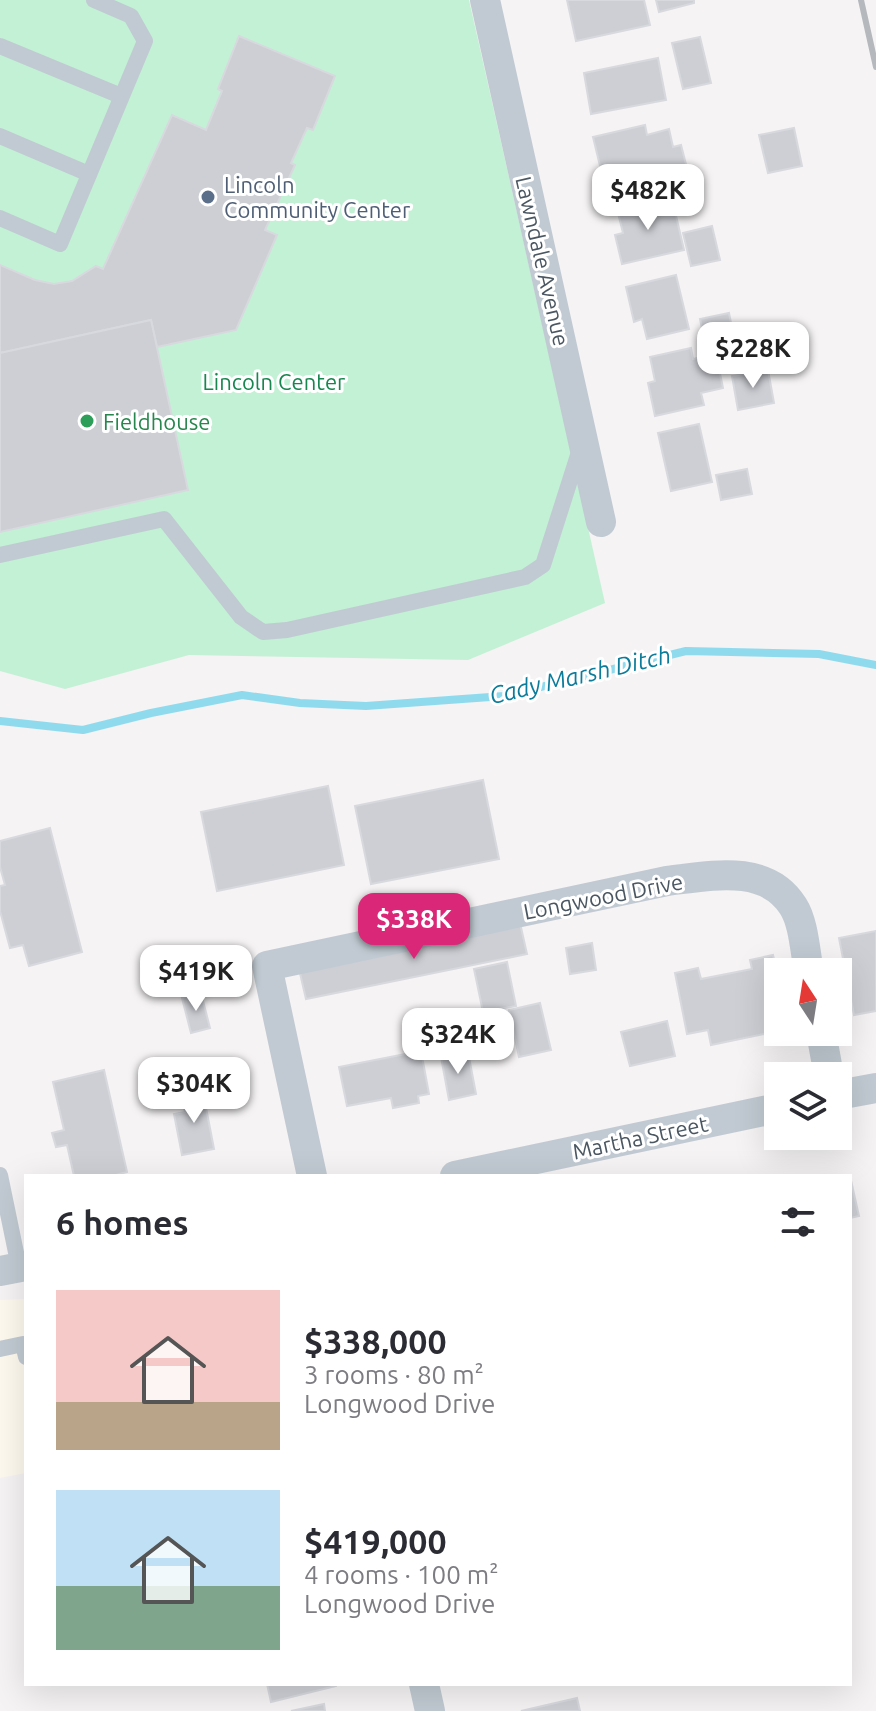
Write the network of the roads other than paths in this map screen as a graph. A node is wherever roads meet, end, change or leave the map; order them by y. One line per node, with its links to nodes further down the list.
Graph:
1 (94, 0): 4 (lane)
2 (485, 0): 8 (street, Lawndale Avenue)
3 (0, 46): 4 (lane)
4 (121, 96): 6 (lane)
5 (0, 136): 6 (lane)
6 (89, 174): 7 (lane)
7 (0, 218)
8 (583, 441): 9 (street, Lawndale Avenue); 10 (lane)
9 (601, 522)
10 (0, 555)
11 (806, 958): 15 (street, Longwood Drive)
12 (876, 1088): 13 (street)
13 (852, 1092)
14 (764, 1111): 16 (street, Martha Street)
15 (312, 1174)
16 (464, 1174)
17 (0, 1175): 18 (lane)
18 (15, 1268)
19 (24, 1348): 20 (lane)
20 (0, 1349)
21 (424, 1686): 22 (street)
22 (430, 1711)

